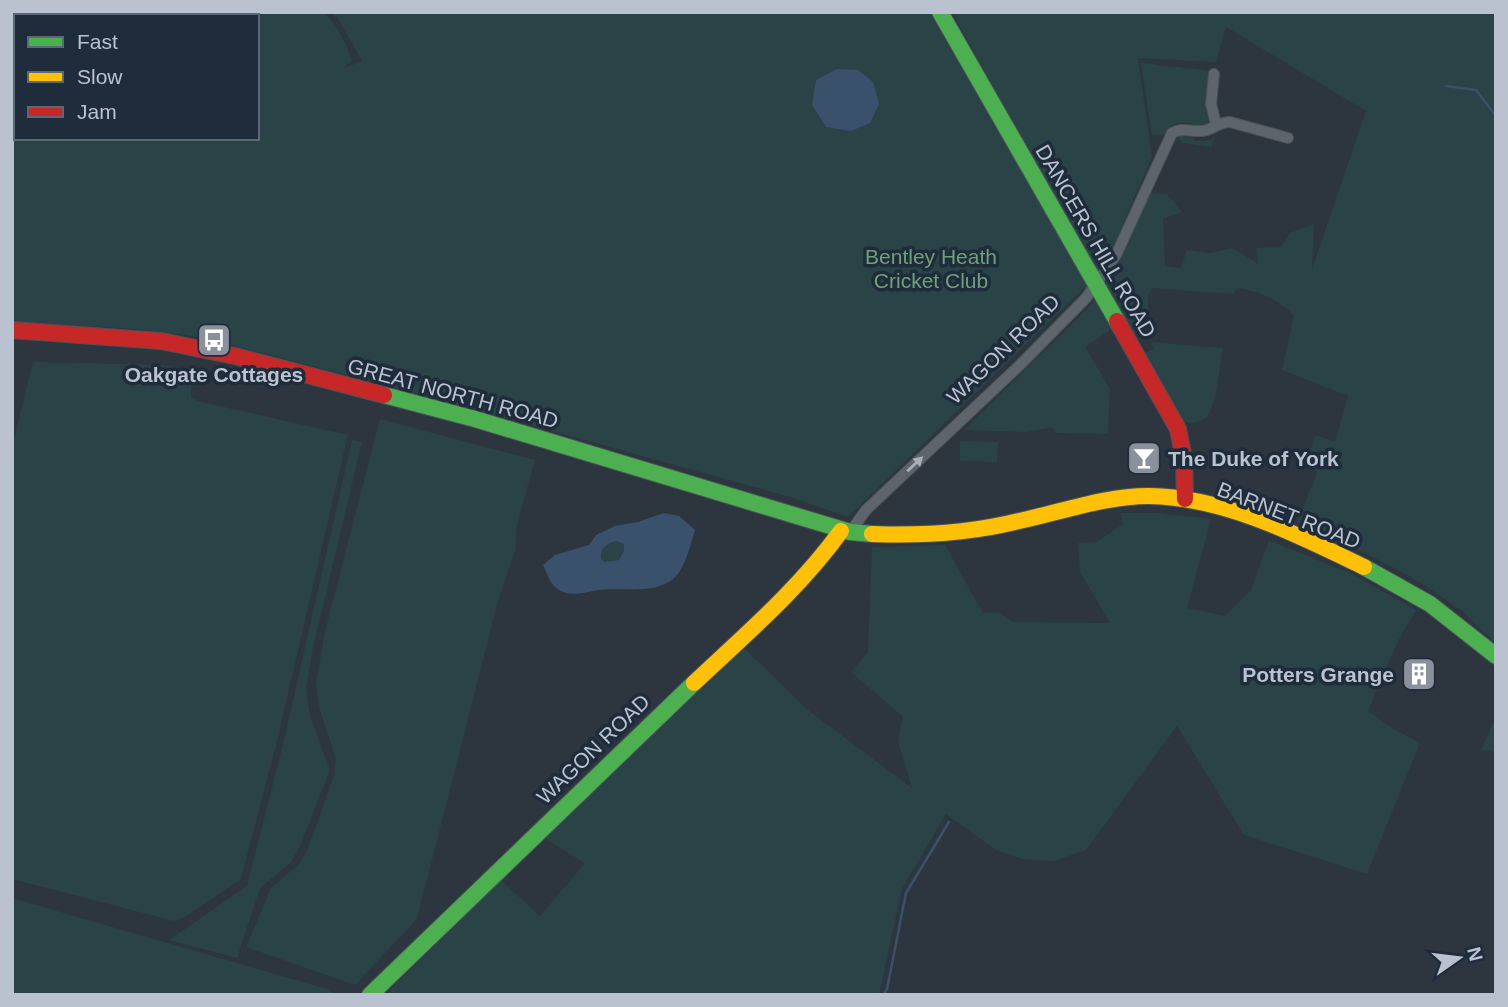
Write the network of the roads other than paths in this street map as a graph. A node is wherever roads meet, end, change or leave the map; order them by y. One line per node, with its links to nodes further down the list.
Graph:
1 (940, 12): 5 (main road, DANCERS HILL ROAD)
2 (1214, 74): 3 (street)
3 (1216, 124): 4 (street); 5 (street, WAGON ROAD)
4 (1288, 138)
5 (1096, 284): 7 (main road, DANCERS HILL ROAD); 8 (street, WAGON ROAD, one-way to 5)
6 (12, 330): 8 (main road, GREAT NORTH ROAD)
7 (1185, 499): 9 (main road, BARNET ROAD); 10 (main road, BARNET ROAD)
8 (845, 531): 9 (main road, GREAT NORTH ROAD); 11 (main road, WAGON ROAD)
9 (875, 535)
10 (1496, 656)
11 (370, 995)

